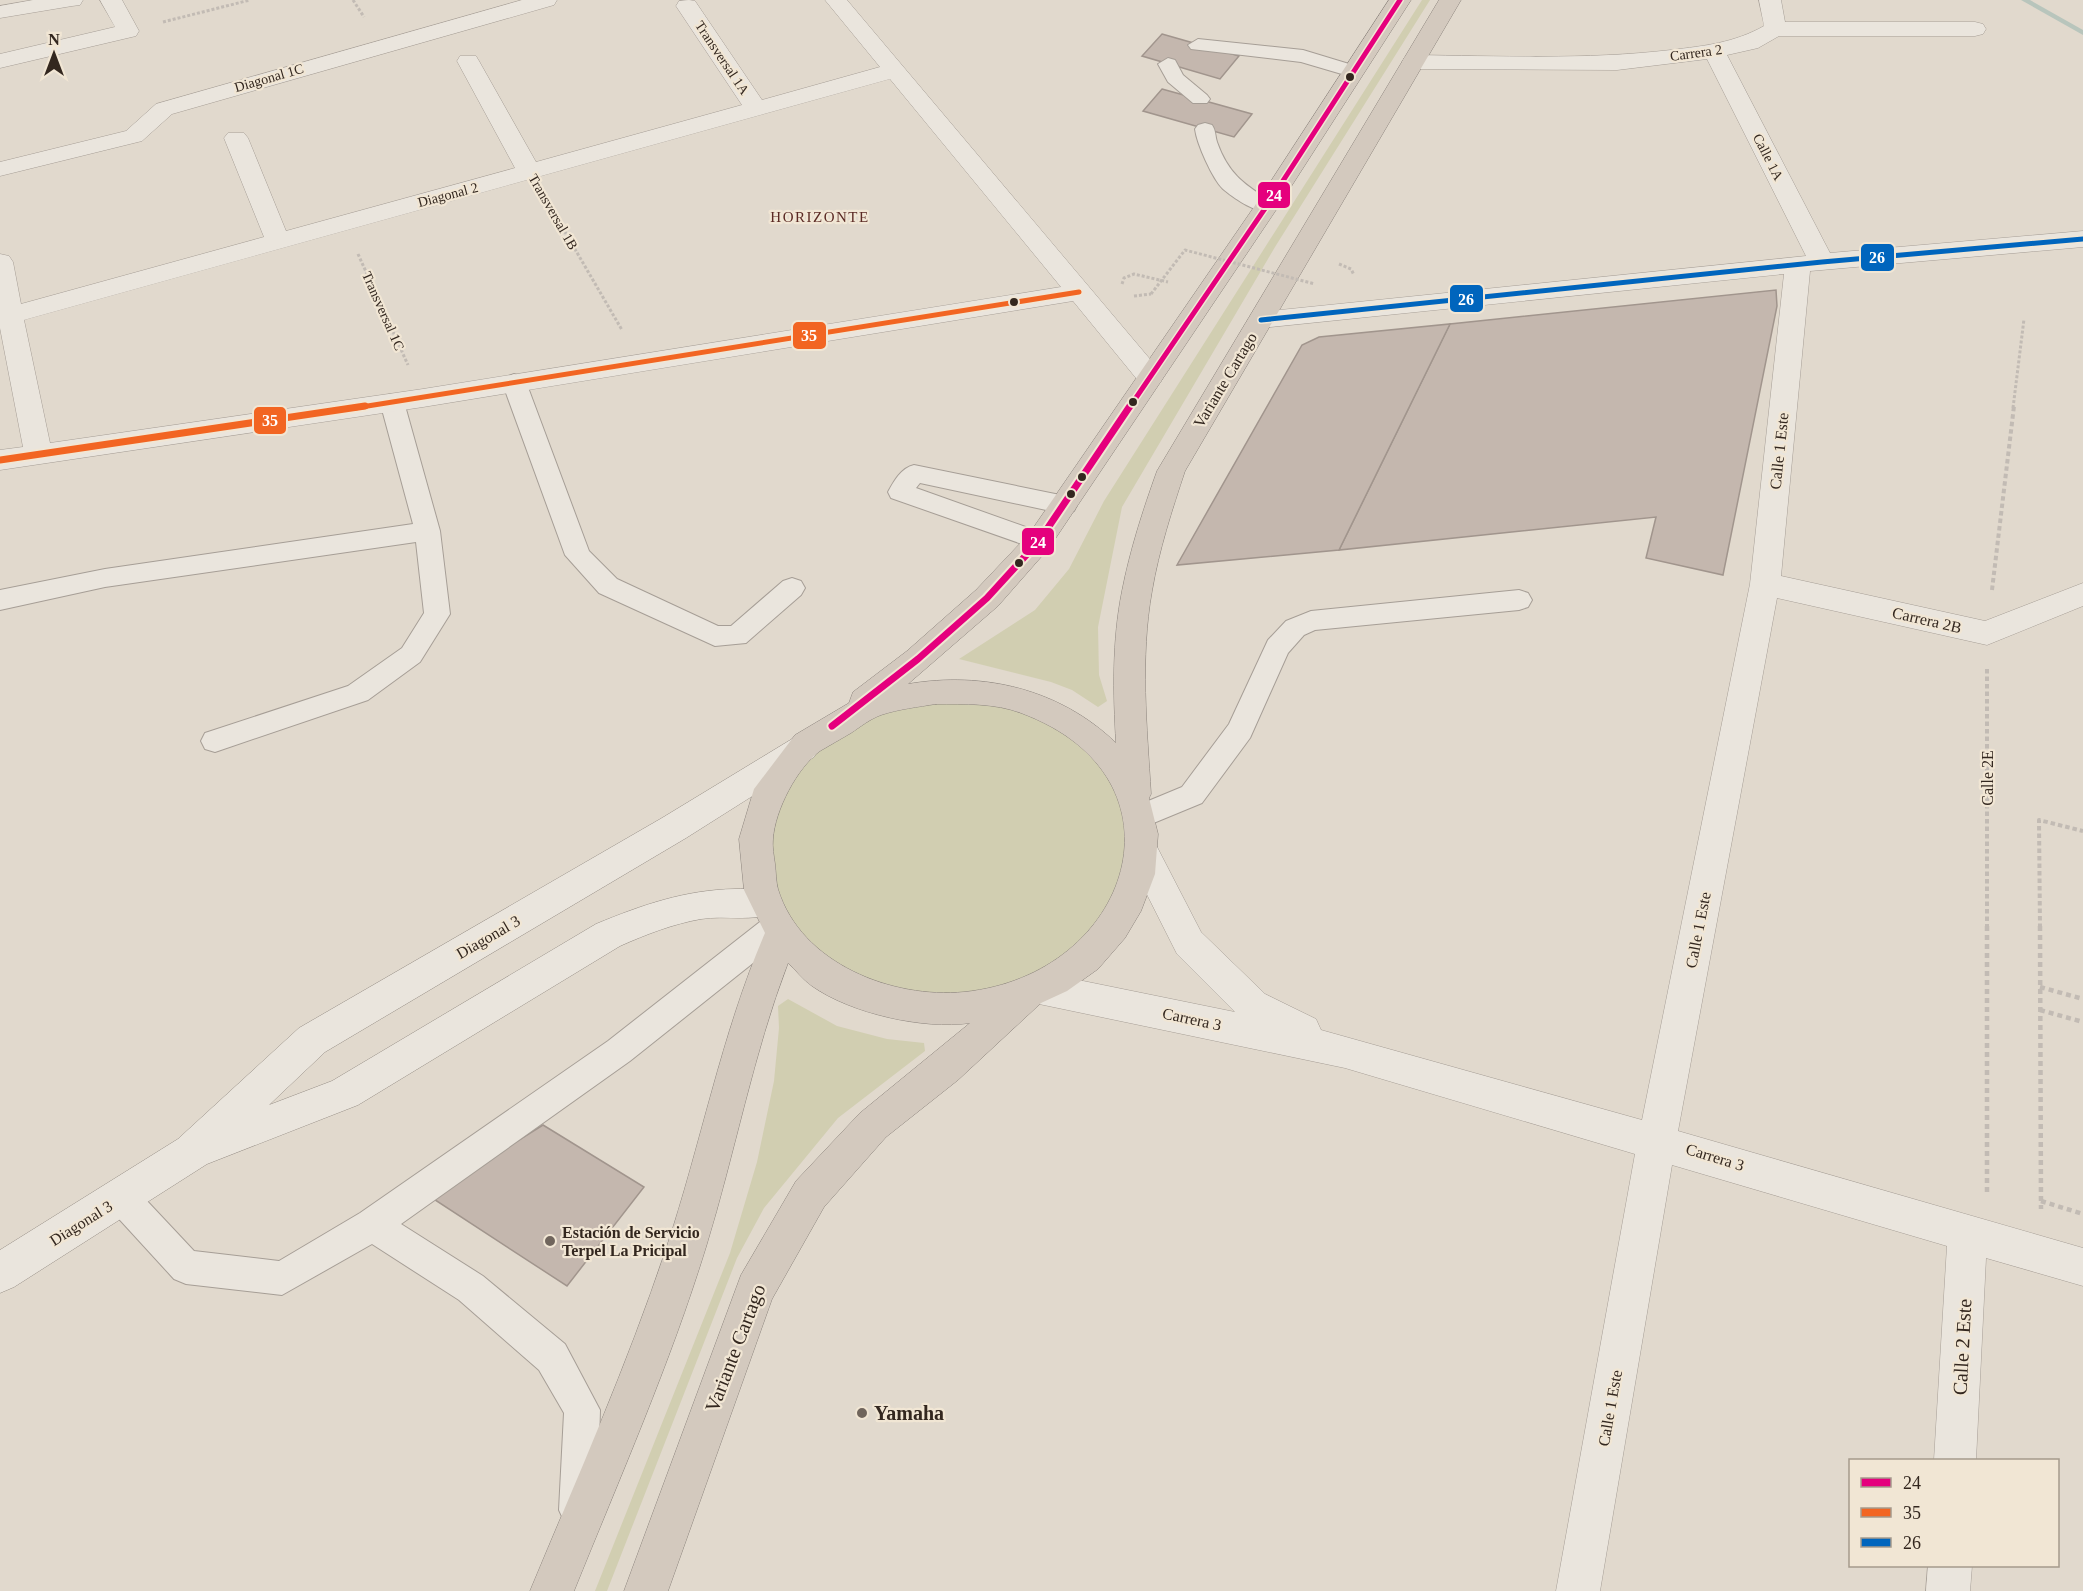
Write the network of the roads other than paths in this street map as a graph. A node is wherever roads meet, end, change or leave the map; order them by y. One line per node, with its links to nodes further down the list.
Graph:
1 (72, 0): 9 (street)
2 (111, 0): 14 (street)
3 (546, 0): 24 (street, Diagonal 1C)
4 (836, 0): 18 (street)
5 (1400, 0): 19 (highway)
6 (1450, 0): 16 (highway, Variante Cartago)
7 (1770, 0): 10 (street)
8 (687, 6): 21 (street, Transversal 1A)
9 (0, 12)
10 (1775, 29): 11 (street, Carrera 2); 13 (street, Carrera 2)
11 (1975, 29)
12 (1198, 45): 19 (lane)
13 (1714, 51): 16 (street, Carrera 2); 30 (street, Calle 1A)
14 (0, 61)
15 (468, 61): 25 (street, Transversal 1B)
16 (1413, 62): 33 (highway, Variante Cartago)
17 (1168, 64): 20 (lane)
18 (896, 70): 21 (street, Diagonal 2); 31 (street)
19 (1352, 71): 26 (highway)
20 (1200, 99)
21 (757, 110): 25 (street, Diagonal 2)
22 (1205, 129): 26 (lane)
23 (236, 138): 28 (street)
24 (0, 170)
25 (530, 173): 28 (street, Diagonal 2)
26 (1266, 207): 34 (highway)
27 (2083, 239): 30 (street)
28 (279, 243): 32 (street, Diagonal 2)
29 (0, 262): 32 (street)
30 (1810, 264): 33 (street); 42 (street, Calle 1 Este)
31 (1079, 292): 34 (street); 35 (street)
32 (5, 317): 37 (street)
33 (1261, 320): 50 (highway, Variante Cartago)
34 (1150, 377): 39 (highway)
35 (514, 382): 36 (street); 43 (lane)
36 (392, 402): 37 (street); 40 (lane)
37 (38, 454): 38 (street)
38 (0, 459)
39 (1065, 505): 41 (highway); 41 (lane)
40 (427, 531): 45 (lane); 48 (lane)
41 (1039, 540): 47 (highway)
42 (1766, 584): 44 (street, Carrera 2B); 55 (street, Calle 1 Este)
43 (792, 588)
44 (2083, 594)
45 (0, 600)
46 (1519, 600): 50 (lane)
47 (832, 726): 49 (highway); 50 (highway)
48 (215, 741)
49 (803, 748): 52 (highway); 56 (street, Diagonal 3)
50 (1137, 809): 51 (highway, Variante Cartago)
51 (1143, 851): 53 (highway, Variante Cartago); 54 (street, Carrera 3)
52 (774, 922): 53 (highway); 56 (street, Diagonal 3); 58 (lane); 63 (highway)
53 (1037, 989): 54 (street, Carrera 3); 66 (highway, Variante Cartago)
54 (1345, 1051): 55 (street, Carrera 3)
55 (1657, 1140): 59 (street, Carrera 3); 67 (street, Calle 1 Este)
56 (192, 1152): 57 (street, Diagonal 3)
57 (121, 1197): 58 (lane); 61 (street, Diagonal 3)
58 (372, 1225): 63 (lane)
59 (1977, 1236): 60 (street, Carrera 3); 62 (street, Calle 2 Este)
60 (2083, 1267)
61 (0, 1273)
62 (1955, 1459)
63 (578, 1527): 65 (highway)
64 (1950, 1567): 68 (street)
65 (552, 1591)
66 (646, 1591)
67 (1578, 1591)
68 (1948, 1591)

